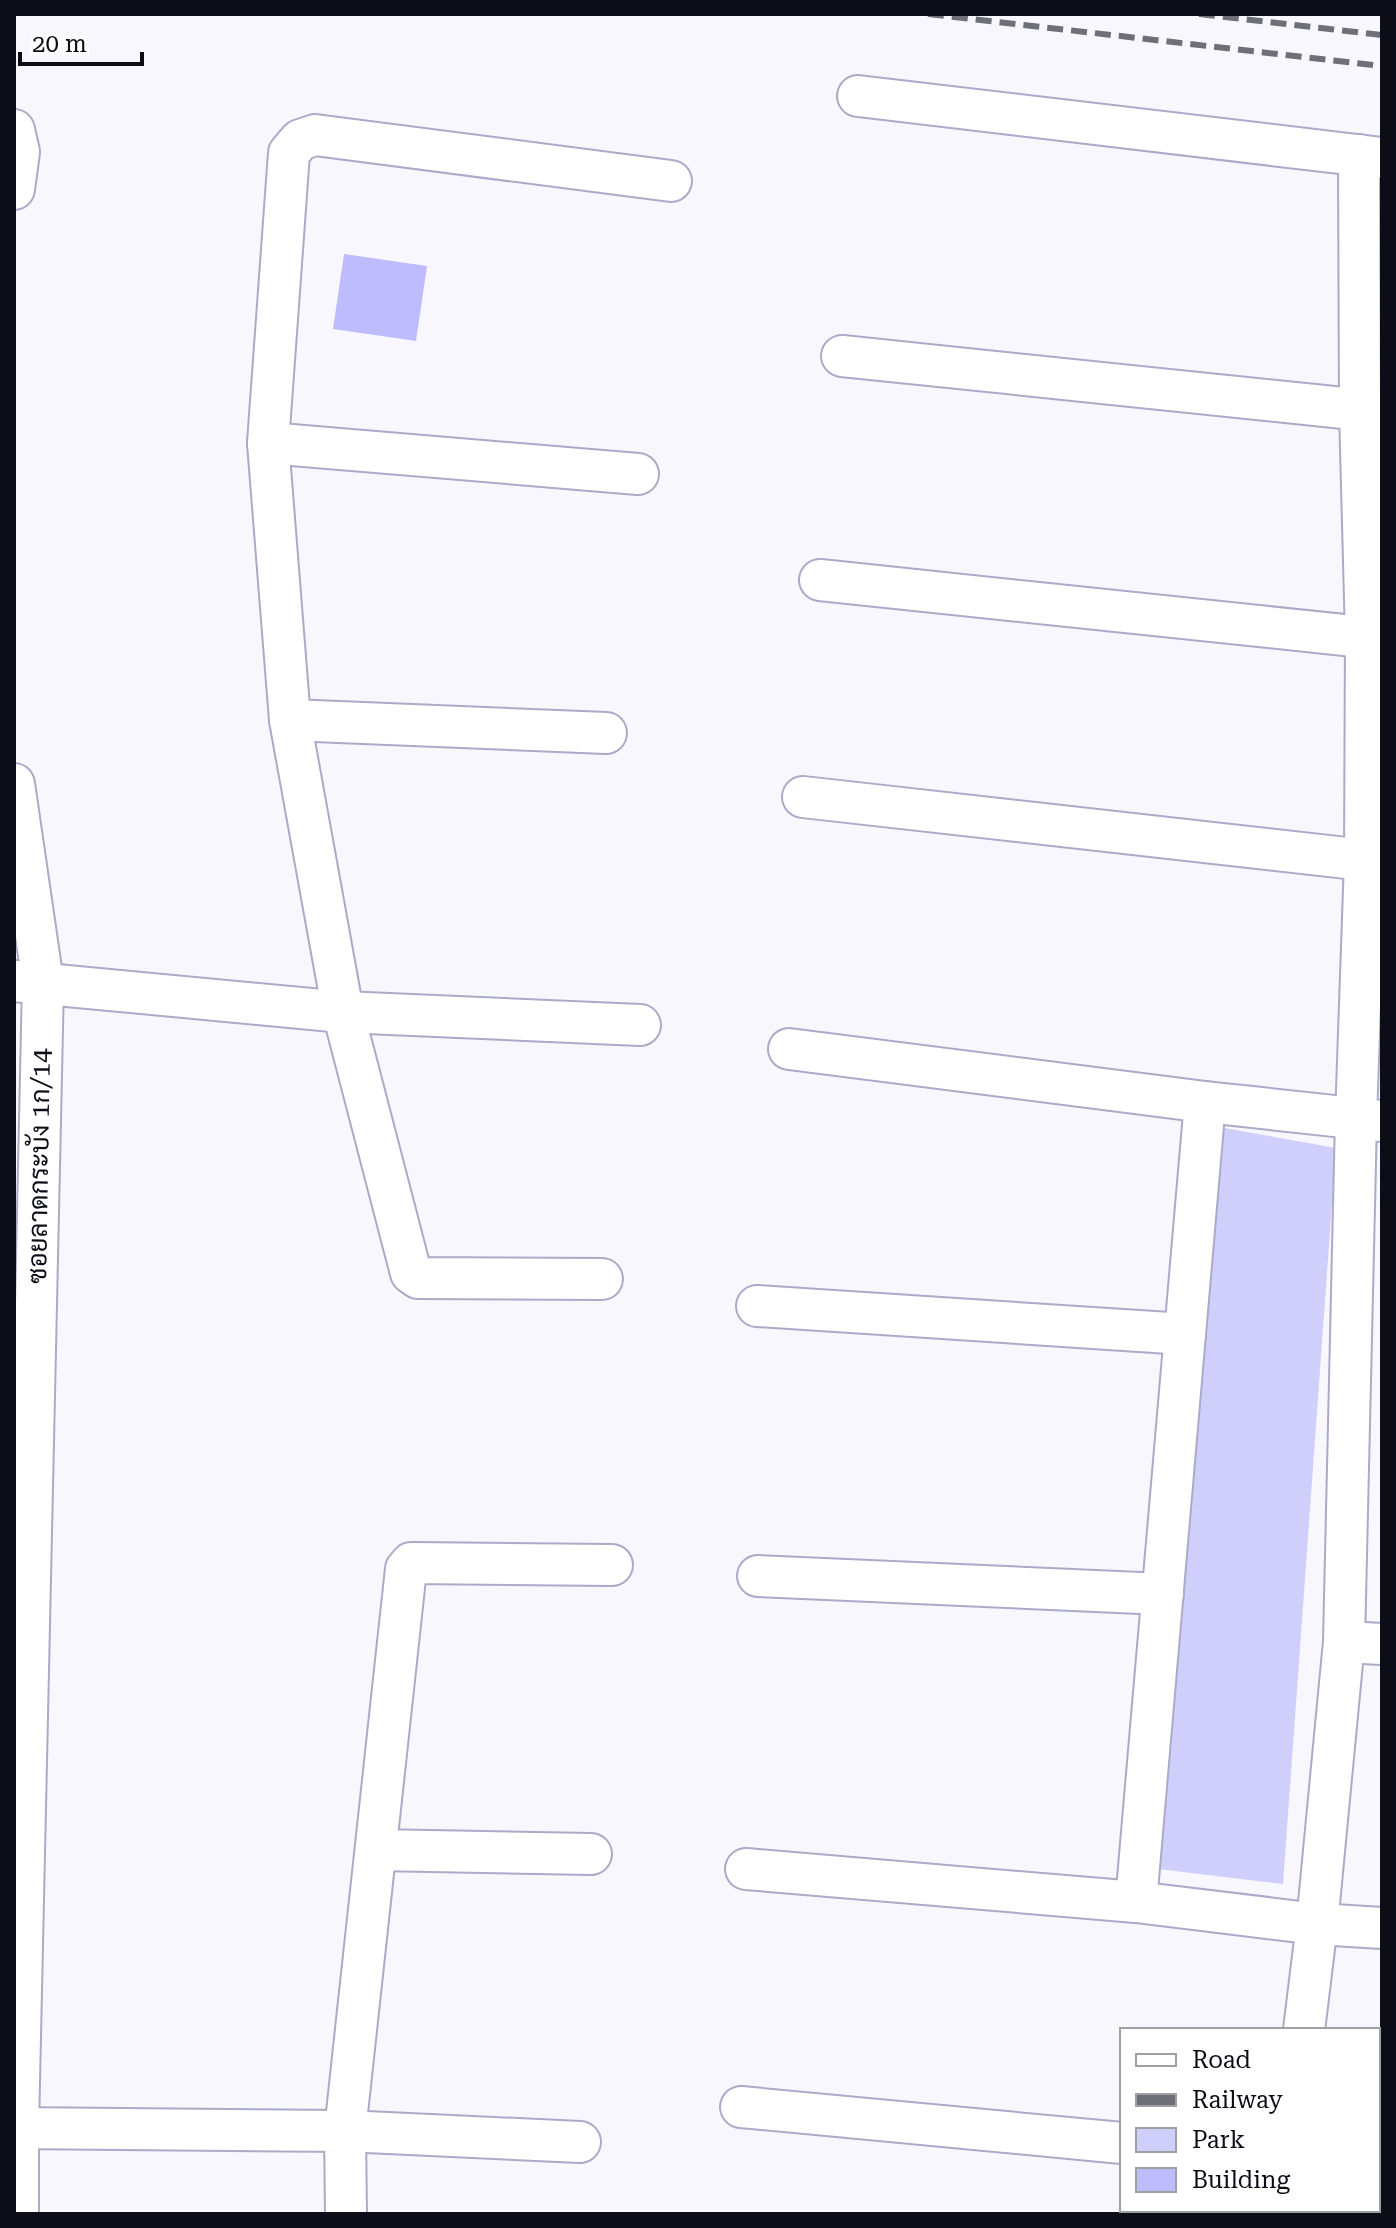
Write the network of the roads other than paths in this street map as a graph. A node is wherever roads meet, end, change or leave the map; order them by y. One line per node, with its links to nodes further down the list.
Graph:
1 (858, 96): 3 (street)
2 (14, 130): 5 (street)
3 (1370, 157): 7 (street)
4 (671, 181): 8 (street)
5 (14, 189)
6 (842, 356): 7 (street)
7 (1371, 411): 11 (street)
8 (268, 443): 9 (street); 12 (street)
9 (638, 474)
10 (820, 580): 11 (street)
11 (1374, 638): 16 (street)
12 (290, 720): 13 (street); 18 (street)
13 (606, 733)
14 (14, 784): 17 (street, ซอยลาดกระบัง 1ก/14)
15 (803, 797): 16 (street)
16 (1373, 861): 22 (street)
17 (29, 982): 18 (street); 39 (street, ซอยลาดกระบัง 1ก/14)
18 (343, 1012): 19 (street); 23 (street)
19 (640, 1025)
20 (789, 1049): 21 (street)
21 (1205, 1102): 22 (street); 25 (street)
22 (1369, 1120): 26 (street)
23 (602, 1279)
24 (757, 1306): 25 (street)
25 (1185, 1334): 29 (street)
26 (1366, 1372): 30 (street)
27 (612, 1565): 31 (street)
28 (758, 1576): 29 (street)
29 (1163, 1594): 34 (street)
30 (1363, 1643): 35 (street)
31 (377, 1850): 32 (street); 40 (street)
32 (591, 1854)
33 (746, 1869): 34 (street)
34 (1136, 1902): 35 (street)
35 (1317, 1924): 36 (street); 37 (street)
36 (1382, 1928)
37 (1304, 2028)
38 (741, 2107): 42 (street)
39 (16, 2128): 40 (street); 43 (street, ซอยลาดกระบัง 1ก/14)
40 (345, 2131): 41 (street); 44 (street)
41 (580, 2142)
42 (1120, 2143)
43 (18, 2214)
44 (346, 2214)

